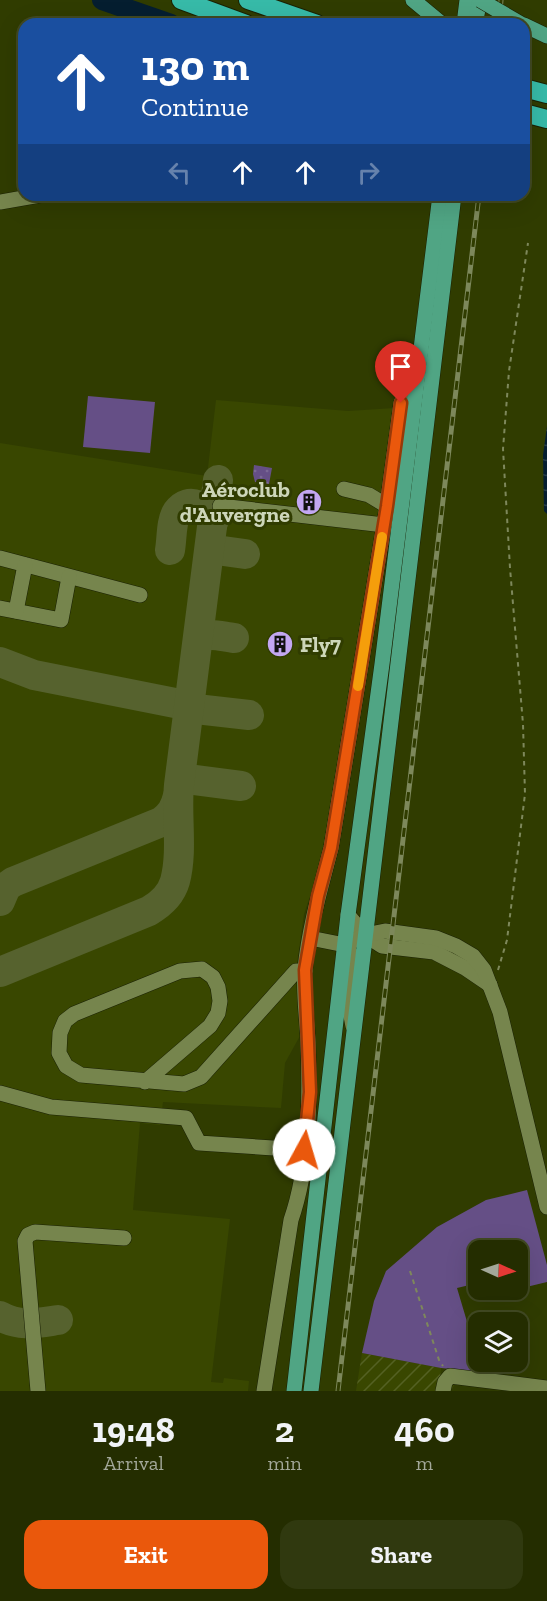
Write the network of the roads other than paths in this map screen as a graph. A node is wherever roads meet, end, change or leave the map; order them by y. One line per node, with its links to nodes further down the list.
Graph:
1 (181, 0): 6 (highway)
2 (248, 0): 7 (highway)
3 (413, 0): 8 (main road)
4 (467, 0): 9 (main road)
5 (478, 0): 10 (main road); 11 (main road, bridge)
6 (230, 18)
7 (300, 18)
8 (435, 18)
9 (465, 18)
10 (475, 18)
11 (511, 18)
12 (530, 28): 13 (main road)
13 (547, 36)
14 (530, 90): 15 (highway)
15 (547, 94)
16 (530, 115): 17 (highway)
17 (547, 119)
18 (18, 199): 21 (street)
19 (439, 201): 22 (main road)
20 (453, 201): 33 (main road)
21 (0, 202)
22 (408, 402): 25 (street); 34 (main road)
23 (344, 489): 25 (street)
24 (220, 506): 26 (street)
25 (387, 506): 26 (street)
26 (384, 525): 36 (street)
27 (0, 558): 28 (street)
28 (25, 565): 29 (street); 32 (street)
29 (69, 576): 30 (street); 32 (street)
30 (141, 595)
31 (0, 608): 32 (street)
32 (16, 611)
33 (368, 912): 35 (main road); 37 (street)
34 (348, 915): 35 (street); 38 (main road)
35 (365, 935): 37 (street); 38 (street); 40 (main road)
36 (310, 938): 38 (street); 39 (street)
37 (383, 939): 40 (street); 44 (street)
38 (345, 945): 40 (street); 46 (main road)
39 (305, 970): 41 (street); 43 (street)
40 (353, 1026): 52 (main road)
41 (145, 1082): 41 (street)
42 (0, 1094): 43 (street)
43 (304, 1150): 49 (street)
44 (547, 1207)
45 (124, 1238): 48 (street)
46 (307, 1279): 50 (main road); 51 (main road)
47 (547, 1388): 53 (street)
48 (38, 1391)
49 (264, 1391)
50 (286, 1391)
51 (294, 1391)
52 (311, 1391)
53 (443, 1391)

